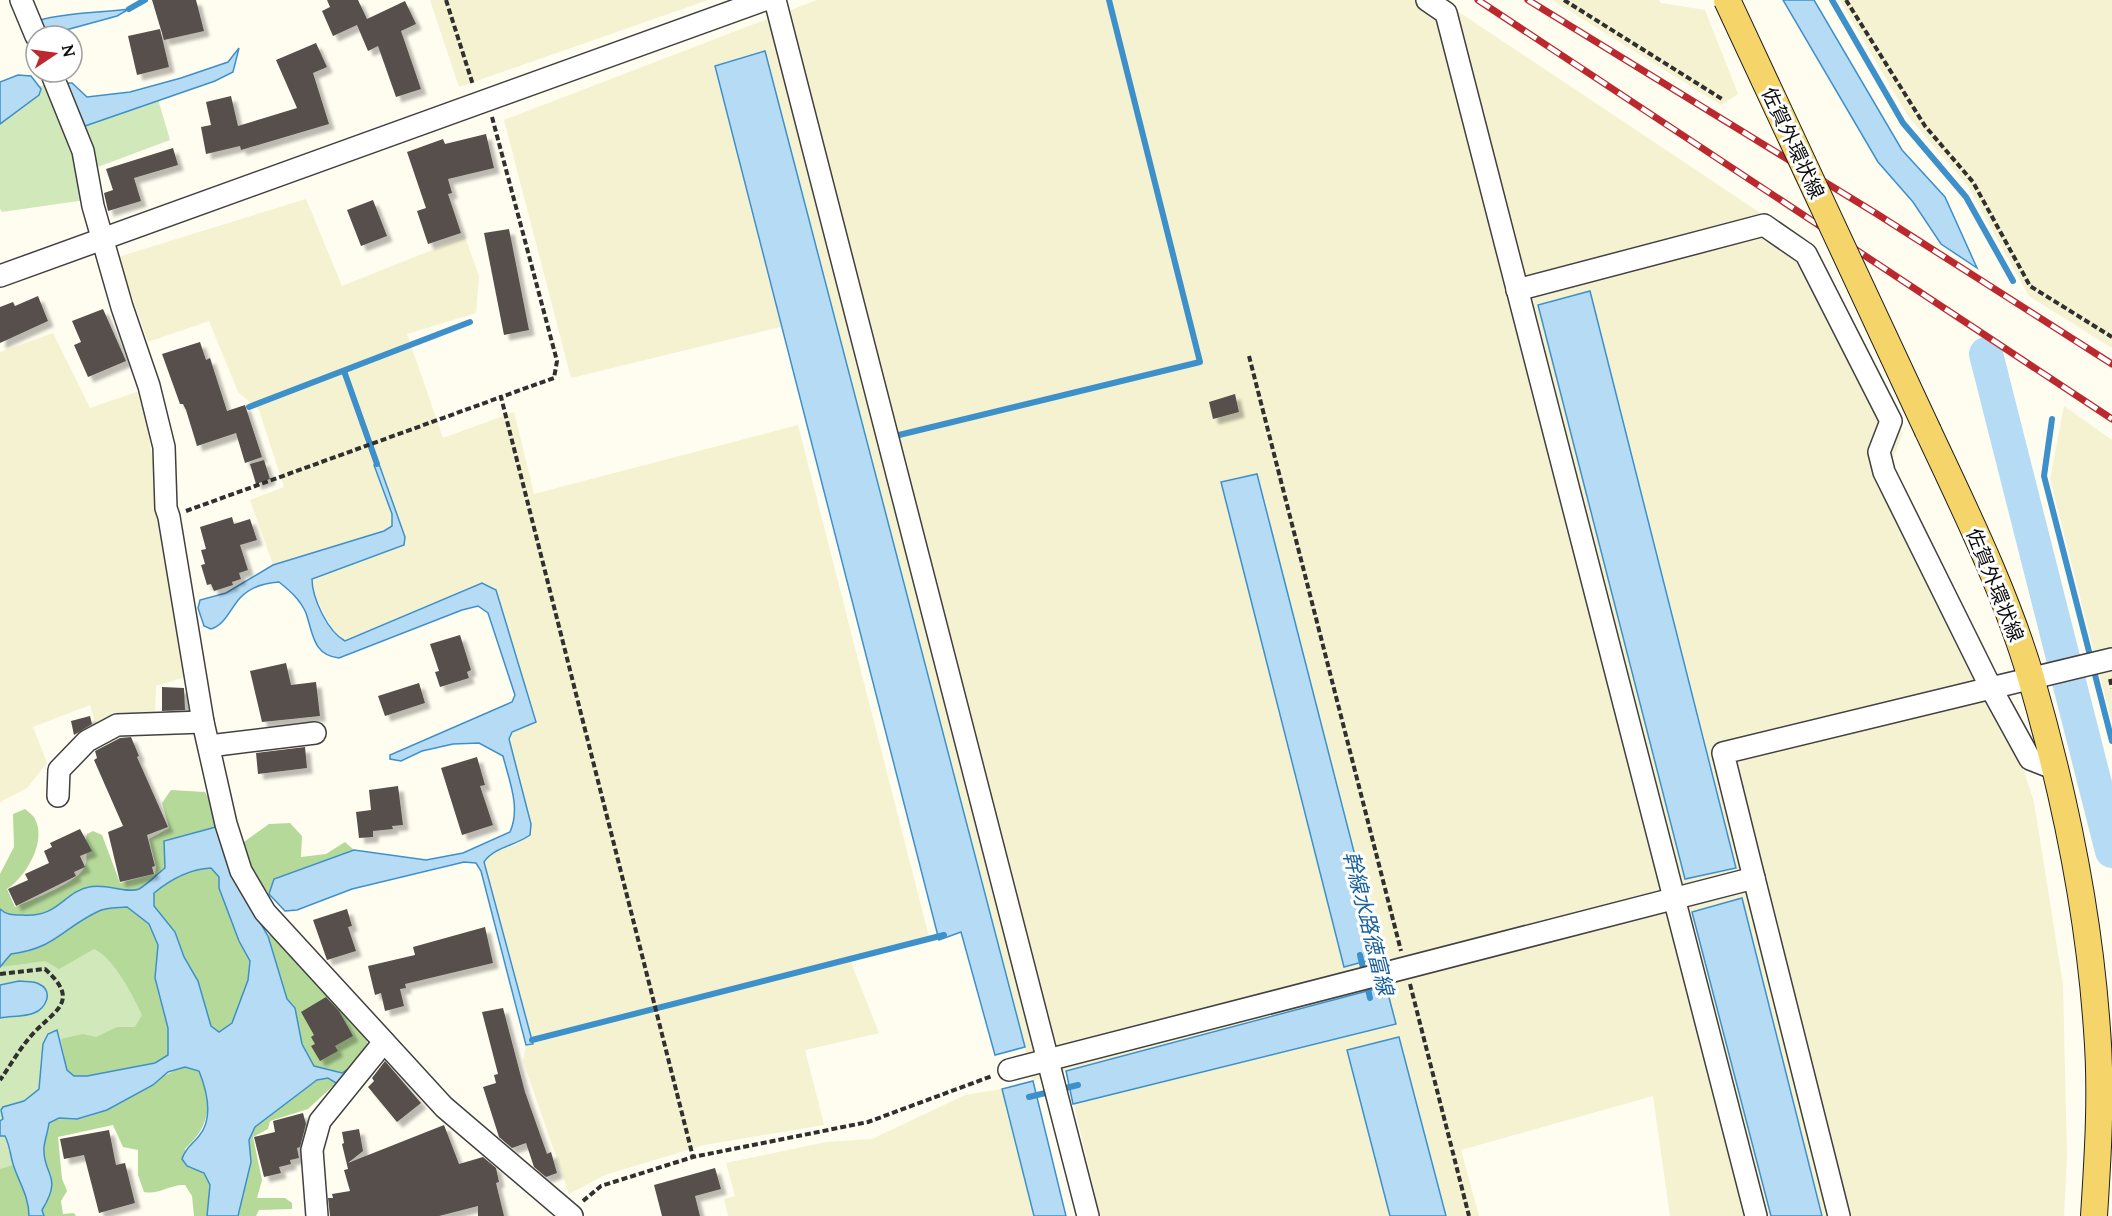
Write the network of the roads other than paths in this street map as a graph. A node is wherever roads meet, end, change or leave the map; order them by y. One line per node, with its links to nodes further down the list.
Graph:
1 (21, 0): 6 (street)
2 (764, 0): 8 (street)
3 (775, 0): 23 (street)
4 (1427, 0): 10 (street)
5 (1726, 0): 12 (main road, 佐賀外環状線, bridge)
6 (31, 24)
7 (56, 84): 8 (street)
8 (103, 239): 9 (street); 14 (street)
9 (0, 276)
10 (1517, 290): 13 (street); 20 (street)
11 (2109, 660): 12 (street)
12 (2040, 675): 13 (street); 17 (main road, 佐賀外環状線)
13 (1991, 688): 17 (street); 19 (street)
14 (203, 722): 16 (street); 18 (street)
15 (315, 733): 16 (street)
16 (209, 746): 21 (street)
17 (2053, 768): 29 (main road, 佐賀外環状線)
18 (58, 796)
19 (1754, 878): 20 (street); 28 (street)
20 (1672, 898): 23 (street); 27 (street)
21 (384, 1042): 24 (street); 25 (street)
22 (1018, 1068): 23 (street)
23 (1051, 1069): 26 (street)
24 (571, 1214)
25 (317, 1216)
26 (1088, 1216)
27 (1756, 1216)
28 (1839, 1216)
29 (2094, 1216)

